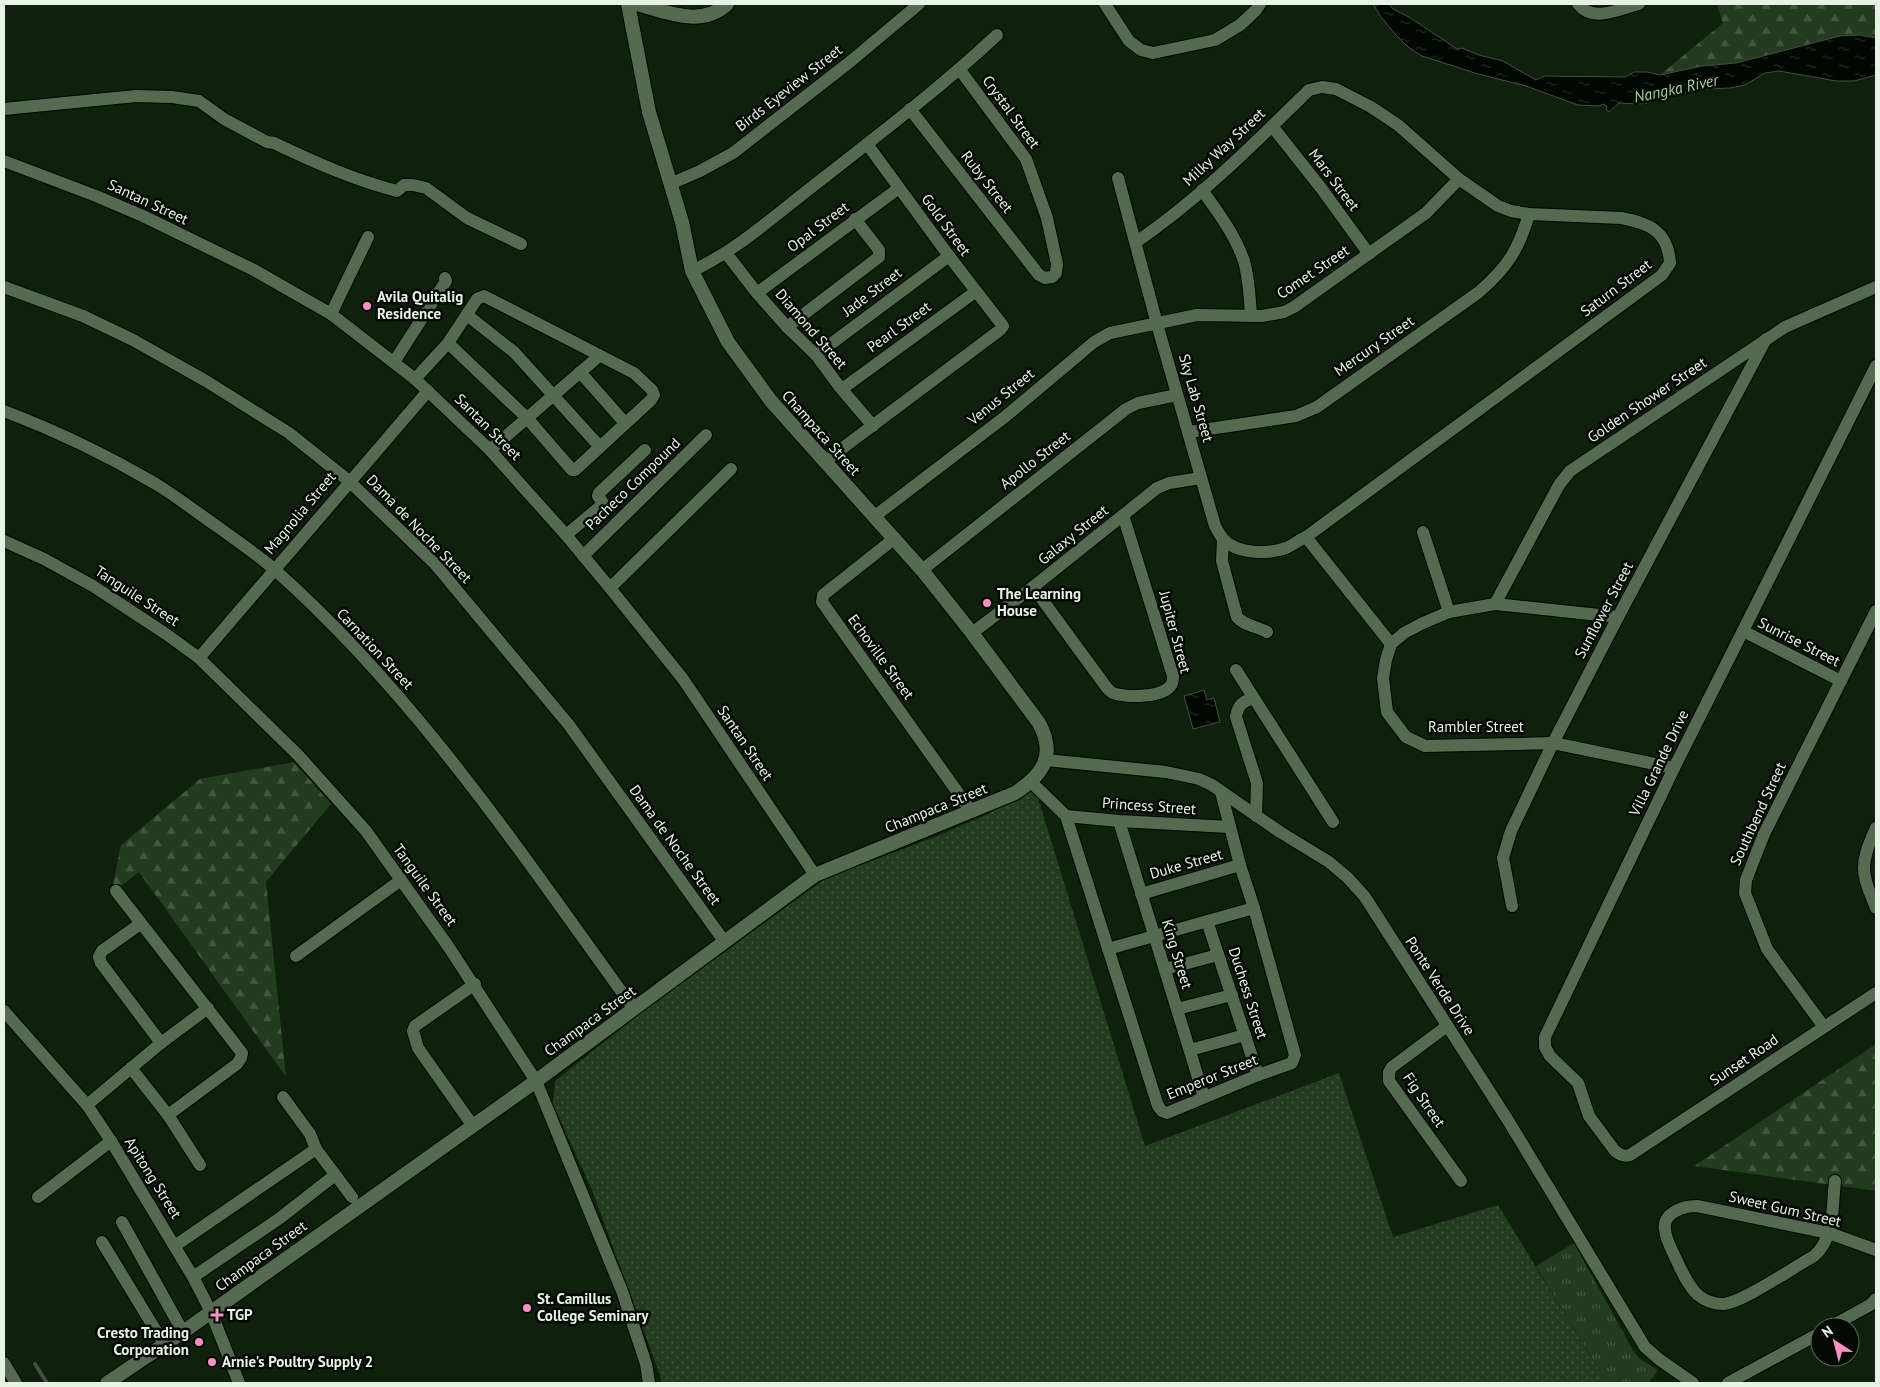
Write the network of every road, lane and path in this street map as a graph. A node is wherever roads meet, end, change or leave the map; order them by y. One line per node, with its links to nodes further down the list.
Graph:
1 (628, 4): 19 (street, Champaca Street)
2 (637, 4): 3 (street)
3 (727, 4)
4 (919, 4): 19 (street, Birds Eyeview Street)
5 (1105, 4): 6 (street)
6 (1260, 4)
7 (1578, 4): 8 (street)
8 (1638, 4)
9 (997, 35): 10 (street)
10 (960, 70): 13 (street); 31 (street, Crystal Street)
11 (1336, 89): 14 (street, Milky Way Street); 18 (street, Saturn Street)
12 (4, 109): 26 (street)
13 (910, 109): 15 (street); 31 (street, Ruby Street)
14 (1272, 126): 21 (street, Milky Way Street); 28 (street, Mars Street)
15 (867, 144): 20 (street, Gold Street); 27 (street)
16 (4, 161): 37 (street, Santan Street)
17 (1118, 178): 25 (street, Sky Lab Street)
18 (1459, 180): 22 (street, Saturn Street); 28 (street, Comet Street)
19 (670, 184): 30 (street, Champaca Street)
20 (899, 188): 23 (street, Opal Street); 29 (street, Gold Street)
21 (1202, 190): 25 (street, Milky Way Street); 39 (street)
22 (1529, 214): 58 (street, Mercury Street); 71 (street, Saturn Street)
23 (855, 219): 36 (street, Opal Street); 41 (street)
24 (368, 238): 37 (street)
25 (1136, 242): 40 (street, Sky Lab Street)
26 (521, 244)
27 (726, 253): 30 (street); 36 (street, Diamond Street)
28 (1369, 254): 39 (street, Comet Street)
29 (948, 256): 35 (street, Gold Street); 44 (street, Jade Street)
30 (692, 271): 63 (street, Champaca Street)
31 (1039, 275)
32 (445, 278): 46 (street)
33 (4, 287): 66 (street, Dama de Noche Street)
34 (1876, 287): 42 (street, Golden Shower Street)
35 (975, 292): 50 (street, Pearl Street); 57 (street, Gold Street)
36 (757, 293): 41 (street, Diamond Street)
37 (331, 314): 46 (street, Santan Street)
38 (467, 315): 43 (street); 45 (street); 52 (street)
39 (1251, 316): 40 (street, Comet Street)
40 (1157, 324): 53 (street, Sky Lab Street); 67 (street, Venus Street)
41 (787, 327): 44 (street, Diamond Street)
42 (1766, 339): 80 (street, Golden Shower Street); 83 (street, Sunflower Street)
43 (448, 343): 49 (street); 55 (street)
44 (816, 355): 50 (street, Diamond Street)
45 (599, 356): 48 (street); 56 (street)
46 (394, 362): 49 (street, Santan Street)
47 (1876, 366): 84 (street, Villa Grande Drive)
48 (580, 372): 52 (street); 56 (street)
49 (415, 379): 51 (street, Santan Street)
50 (842, 389): 57 (street, Diamond Street)
51 (428, 391): 61 (street, Santan Street); 66 (street, Magnolia Street)
52 (554, 395): 55 (street); 60 (street)
53 (1177, 395): 58 (street, Sky Lab Street); 77 (street, Apollo Street)
54 (4, 412): 76 (street, Carnation Street)
55 (527, 418): 60 (street); 61 (street)
56 (625, 423): 60 (street)
57 (873, 426): 63 (street)
58 (1190, 432): 65 (street, Sky Lab Street)
59 (706, 436): 75 (street, Pacheco Compound)
60 (600, 447)
61 (490, 450): 70 (street, Santan Street)
62 (645, 450): 70 (street)
63 (824, 462): 67 (street, Champaca Street)
64 (731, 469): 79 (street)
65 (1201, 478): 68 (street, Galaxy Street); 73 (street, Sky Lab Street)
66 (349, 480): 76 (street, Magnolia Street); 115 (street, Dama de Noche Street)
67 (875, 516): 72 (street, Champaca Street)
68 (1123, 516): 78 (street, Galaxy Street); 78 (street, Jupiter Street)
69 (1423, 532): 82 (street)
70 (566, 535): 75 (street, Santan Street)
71 (1306, 537): 73 (street); 87 (street)
72 (895, 538): 77 (street, Champaca Street); 97 (street, Echoville Street)
73 (1223, 540): 85 (street)
74 (4, 542): 88 (street, Tanguile Street)
75 (583, 556): 79 (street, Santan Street)
76 (274, 570): 88 (street, Magnolia Street); 124 (street, Carnation Street)
77 (922, 570): 86 (street, Champaca Street)
78 (1033, 587): 86 (street, Galaxy Street)
79 (610, 588): 105 (street, Santan Street)
80 (1495, 604): 82 (street); 83 (street)
81 (1876, 611): 90 (street, Southbend Street)
82 (1449, 612): 87 (street)
83 (1618, 617): 92 (street, Sunflower Street)
84 (1743, 631): 90 (street, Sunrise Street); 94 (street, Villa Grande Drive)
85 (1267, 632)
86 (972, 633): 93 (street, Champaca Street)
87 (1391, 644): 92 (street, Rambler Street)
88 (198, 658): 106 (street, Tanguile Street)
89 (1236, 670): 91 (street)
90 (1841, 681): 128 (street, Southbend Street)
91 (1253, 698): 99 (street); 101 (street)
92 (1553, 743): 94 (street, Rambler Street); 109 (street, Sunflower Street)
93 (1046, 760): 95 (street, Champaca Street); 96 (street, Ponte Verde Drive)
94 (1674, 768): 142 (street, Villa Grande Drive)
95 (1030, 781): 97 (street, Champaca Street); 98 (street, Emperor Street)
96 (1221, 792): 99 (street, Ponte Verde Drive); 102 (street, Emperor Street)
97 (971, 811): 105 (street, Champaca Street)
98 (1066, 816): 100 (street, Princess Street); 116 (street, Emperor Street)
99 (1256, 816): 127 (street, Ponte Verde Drive)
100 (1119, 821): 102 (street, Princess Street); 108 (street, King Street)
101 (1333, 822)
102 (1229, 827): 104 (street, Emperor Street)
103 (1876, 828): 111 (street)
104 (1240, 865): 108 (street, Duke Street); 110 (street, Emperor Street)
105 (815, 875): 115 (street, Champaca Street)
106 (401, 880): 118 (street); 120 (street, Tanguile Street)
107 (116, 891): 113 (street)
108 (1141, 894): 114 (street, King Street)
109 (1512, 906)
110 (1254, 908): 112 (street); 133 (street, Emperor Street)
111 (1876, 908)
112 (1207, 921): 114 (street); 117 (street, Duchess Street)
113 (140, 924): 123 (street); 130 (street)
114 (1154, 936): 116 (street); 119 (street, King Street)
115 (724, 941): 124 (street, Champaca Street)
116 (1108, 949): 136 (street, Emperor Street)
117 (1218, 955): 119 (street); 122 (street, Duchess Street)
118 (296, 956)
119 (1165, 969): 125 (street, King Street)
120 (475, 984): 134 (street, Tanguile Street); 139 (street)
121 (1876, 993): 128 (street, Sunset Road)
122 (1232, 995): 125 (street); 129 (street, Duchess Street)
123 (208, 1008): 130 (street); 138 (street)
124 (634, 1009): 134 (street, Champaca Street)
125 (1177, 1009): 131 (street, King Street)
126 (4, 1011): 137 (street, Apitong Street)
127 (1447, 1026): 145 (street, Fig Street); 166 (street, Ponte Verde Drive)
128 (1824, 1026): 142 (street, Sunset Road)
129 (1245, 1035): 131 (street); 133 (street, Duchess Street)
130 (161, 1043): 132 (street)
131 (1190, 1050): 136 (street, King Street)
132 (131, 1068): 137 (street); 138 (street)
133 (1258, 1075): 136 (street, Emperor Street)
134 (536, 1081): 139 (street, Champaca Street); 165 (street, Tanguile Street)
135 (282, 1096): 141 (street)
136 (1204, 1097)
137 (87, 1105): 140 (street, Apitong Street)
138 (168, 1114): 143 (street)
139 (473, 1126): 156 (street, Champaca Street)
140 (112, 1141): 147 (street); 152 (street, Apitong Street)
141 (316, 1149): 144 (street); 152 (street)
142 (1630, 1156)
143 (200, 1165)
144 (335, 1175): 148 (street); 154 (street)
145 (1461, 1181)
146 (1835, 1181): 150 (street)
147 (38, 1197)
148 (352, 1197)
149 (122, 1222): 158 (street)
150 (1829, 1234): 150 (street, Sweet Gum Street); 153 (street, Sweet Gum Street)
151 (102, 1242): 160 (street)
152 (176, 1245): 154 (street, Apitong Street)
153 (1876, 1250)
154 (193, 1277): 156 (street, Apitong Street)
155 (1876, 1299): 157 (street)
156 (211, 1312): 158 (street, Champaca Street); 164 (street, Apitong Street)
157 (1848, 1317)
158 (183, 1332): 160 (street, Champaca Street)
159 (1810, 1338): 167 (street)
160 (164, 1344): 163 (street, Champaca Street)
161 (4, 1363): 162 (street)
162 (16, 1383)
163 (106, 1383)
164 (239, 1383)
165 (649, 1383)
166 (1693, 1383)
167 (1728, 1383)

